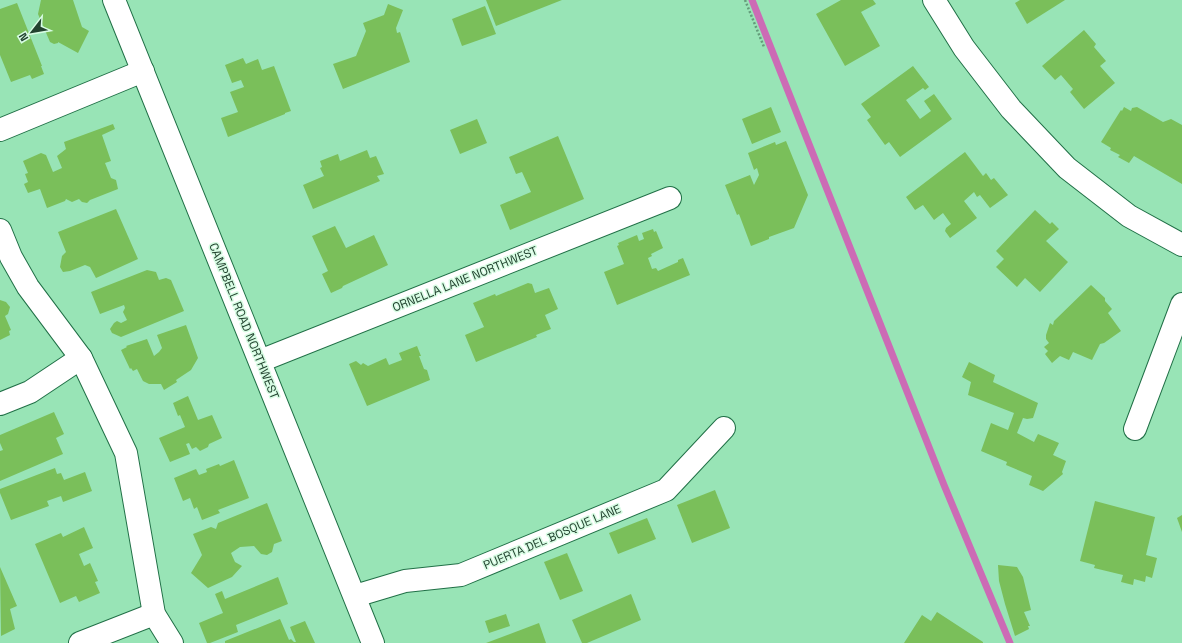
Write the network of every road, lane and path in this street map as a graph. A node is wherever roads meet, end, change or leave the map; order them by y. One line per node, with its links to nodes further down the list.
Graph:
1 (114, 0): 5 (street, CAMPBELL ROAD NORTHWEST)
2 (745, 0): 4 (path)
3 (934, 0): 9 (street)
4 (764, 47)
5 (143, 71): 6 (street); 12 (street, CAMPBELL ROAD NORTHWEST)
6 (1, 129)
7 (670, 198): 12 (street, ORNELLA LANE NORTHWEST)
8 (0, 230): 11 (street)
9 (1182, 245)
10 (1182, 304): 15 (street)
11 (81, 358): 13 (street); 17 (street)
12 (260, 361): 16 (street, CAMPBELL ROAD NORTHWEST)
13 (0, 404)
14 (724, 428): 16 (street, PUERTA DEL BOSQUE LANE)
15 (1136, 429)
16 (355, 596): 20 (street, CAMPBELL ROAD NORTHWEST)
17 (154, 614): 18 (street); 19 (street)
18 (80, 643)
19 (172, 643)
20 (373, 643)

